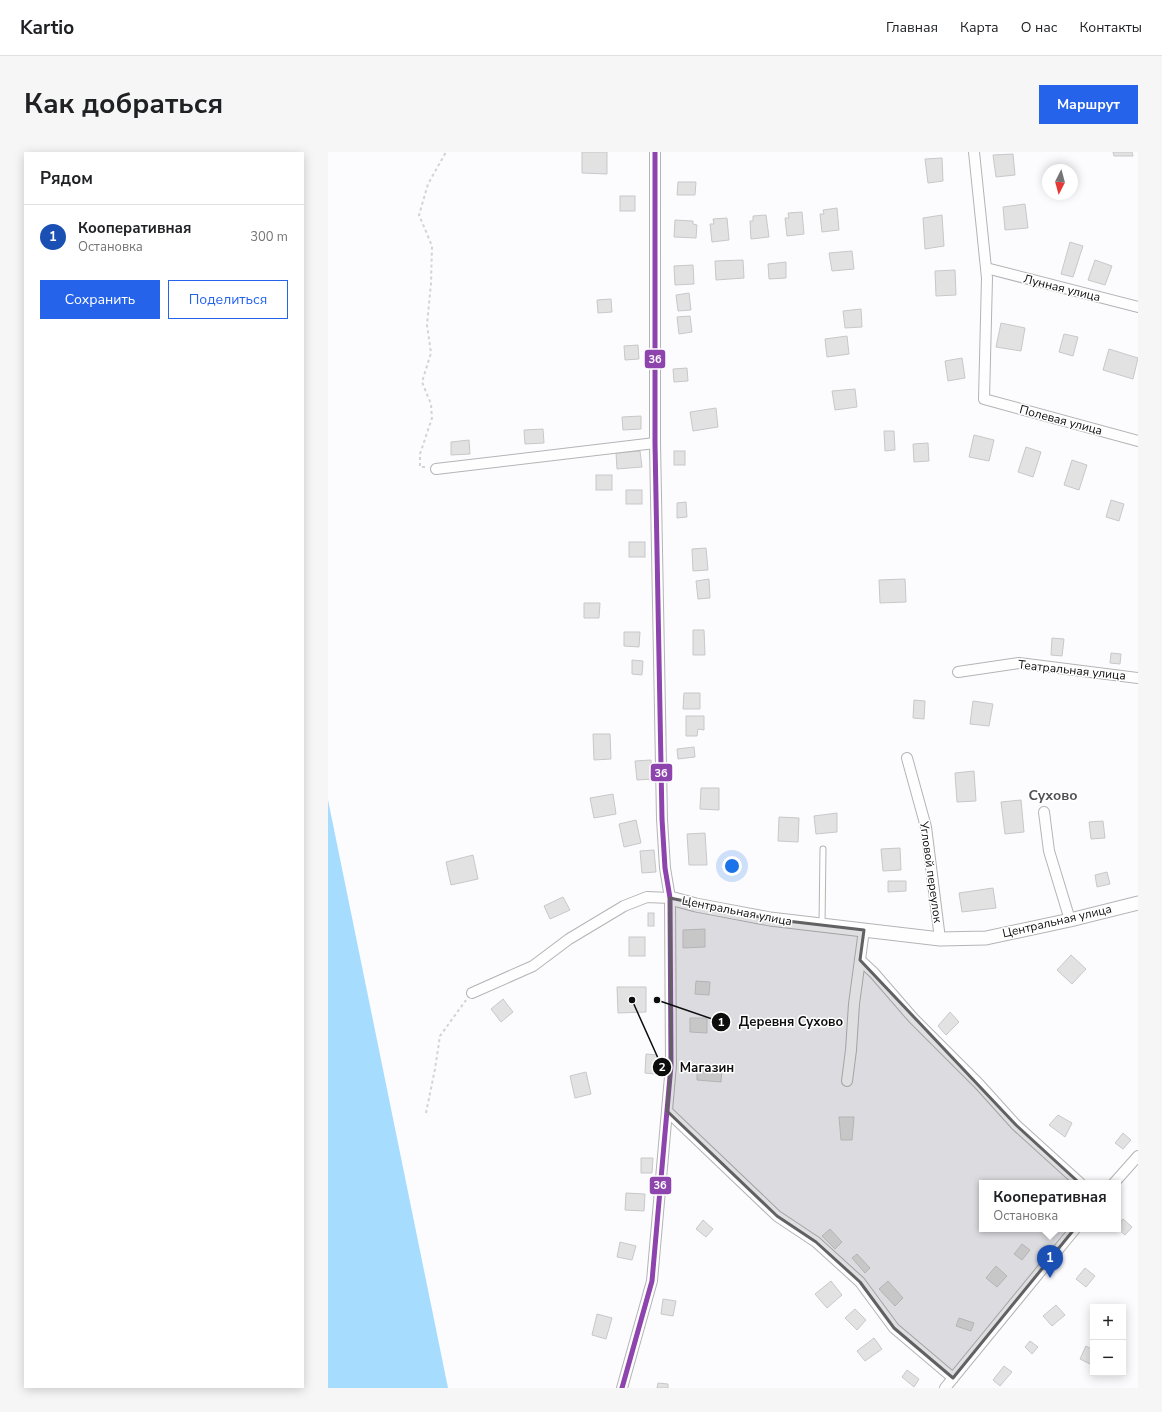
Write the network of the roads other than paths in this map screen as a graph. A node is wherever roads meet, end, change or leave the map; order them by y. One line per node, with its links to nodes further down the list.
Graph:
1 (655, 152): 6 (street, Центральная улица)
2 (974, 152): 3 (street)
3 (986, 268): 4 (street, Лунная улица); 5 (street, Полевая улица)
4 (1138, 307)
5 (1138, 442)
6 (655, 443): 7 (street); 13 (street, Центральная улица)
7 (436, 469)
8 (958, 672): 9 (street, Театральная улица)
9 (1138, 678)
10 (907, 758): 18 (street, Угловой переулок)
11 (1044, 812): 15 (street)
12 (823, 849): 16 (lane)
13 (670, 898): 16 (street, Центральная улица); 20 (street); 22 (street)
14 (1138, 902): 15 (street, Центральная улица)
15 (1070, 920): 18 (street, Центральная улица)
16 (822, 925): 17 (street, Центральная улица)
17 (864, 930): 18 (street, Центральная улица); 19 (street)
18 (940, 939)
19 (860, 960): 21 (street); 24 (street)
20 (472, 993)
21 (847, 1081)
22 (666, 1111): 27 (street); 28 (street)
23 (1138, 1156): 25 (street)
24 (1077, 1180)
25 (1117, 1180)
26 (1073, 1232): 27 (street)
27 (953, 1378): 29 (street)
28 (622, 1388)
29 (945, 1388)

